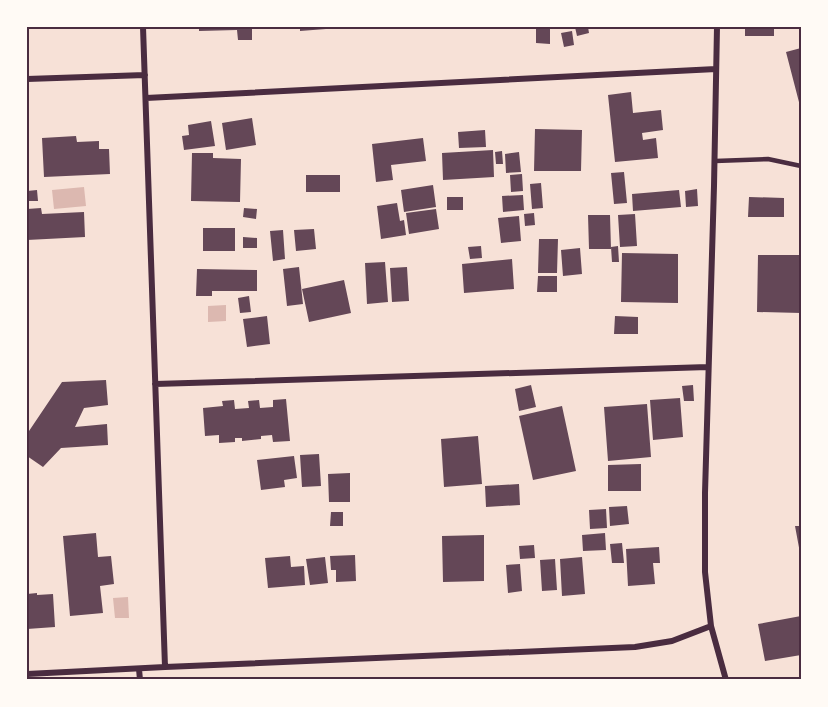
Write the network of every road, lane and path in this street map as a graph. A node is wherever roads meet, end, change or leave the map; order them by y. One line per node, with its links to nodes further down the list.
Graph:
1 (143, 27): 4 (street)
2 (717, 27): 3 (street)
3 (716, 69): 6 (street); 7 (street)
4 (145, 75): 5 (street); 6 (street)
5 (27, 79)
6 (146, 98): 10 (street)
7 (715, 161): 8 (lane); 9 (street)
8 (801, 166)
9 (708, 367): 10 (street); 11 (street)
10 (155, 384): 12 (street)
11 (711, 626): 12 (street); 16 (street)
12 (165, 667): 13 (street)
13 (139, 669): 14 (street); 15 (street)
14 (27, 674)
15 (140, 680)
16 (726, 680)

